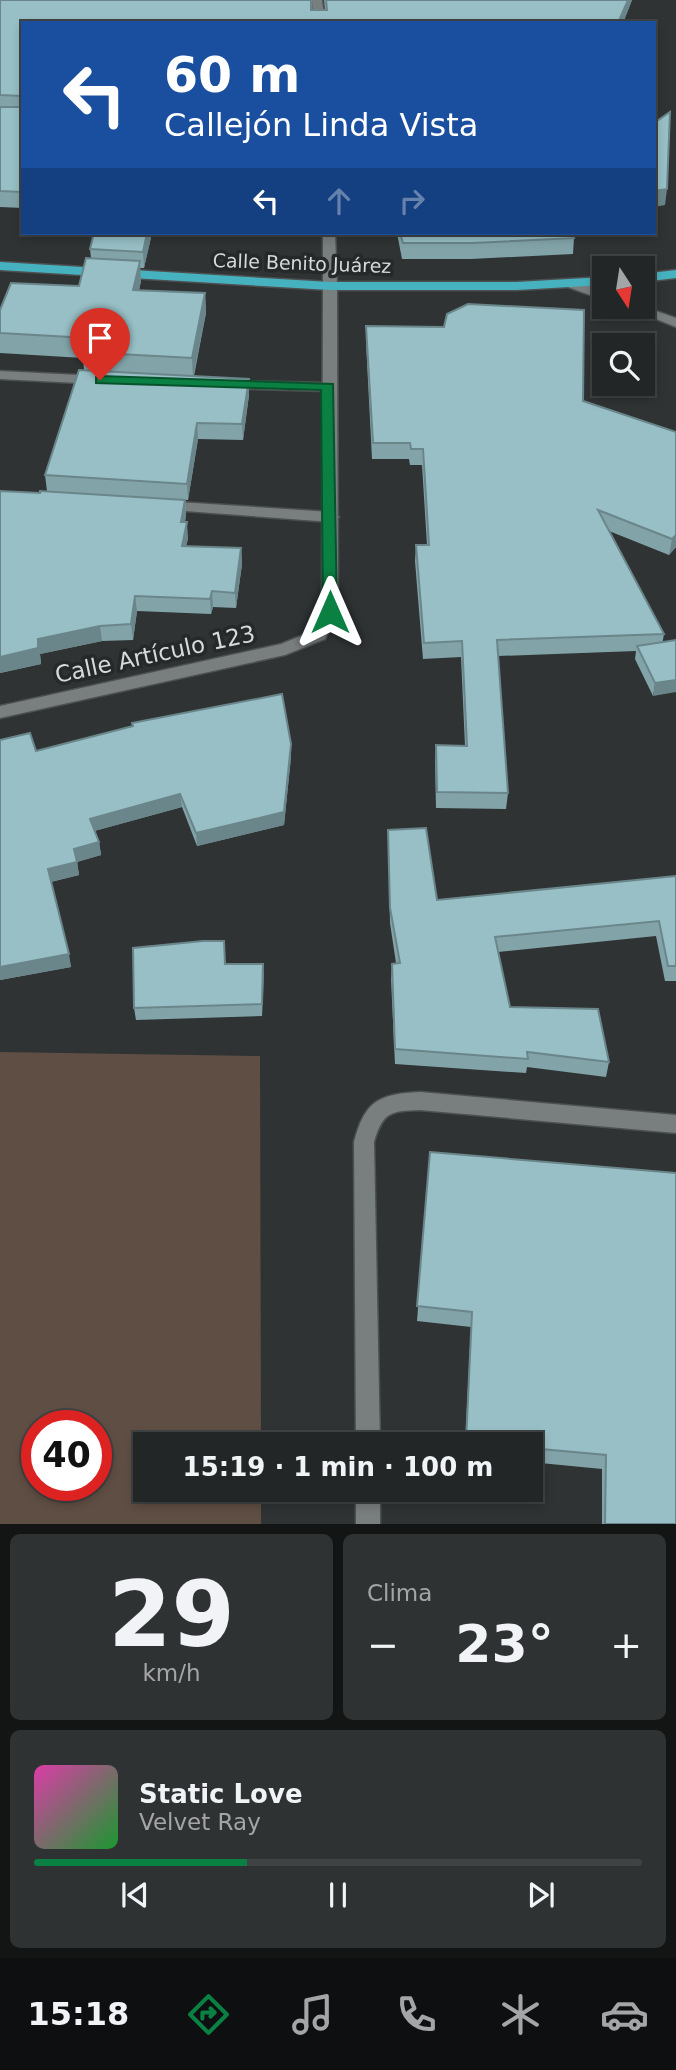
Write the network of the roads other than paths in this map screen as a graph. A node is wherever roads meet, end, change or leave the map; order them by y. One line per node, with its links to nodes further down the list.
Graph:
1 (317, 0): 2 (street)
2 (319, 21)
3 (329, 235): 9 (street)
4 (0, 266): 9 (main road, Calle Benito Juárez)
5 (676, 274): 6 (main road)
6 (655, 276)
7 (592, 282): 8 (main road, Calle Benito Juárez)
8 (570, 283): 9 (main road, Calle Benito Juárez); 10 (street)
9 (330, 286): 16 (street)
10 (592, 291)
11 (655, 315): 12 (street)
12 (676, 323)
13 (0, 375): 14 (street)
14 (107, 380)
15 (214, 385): 16 (street)
16 (328, 387): 18 (street)
17 (152, 505): 18 (street)
18 (331, 517): 19 (street, Calle Artículo 123)
19 (0, 712)
20 (676, 1124): 21 (street)
21 (368, 1432)
22 (368, 1502): 23 (street)
23 (368, 1524)

